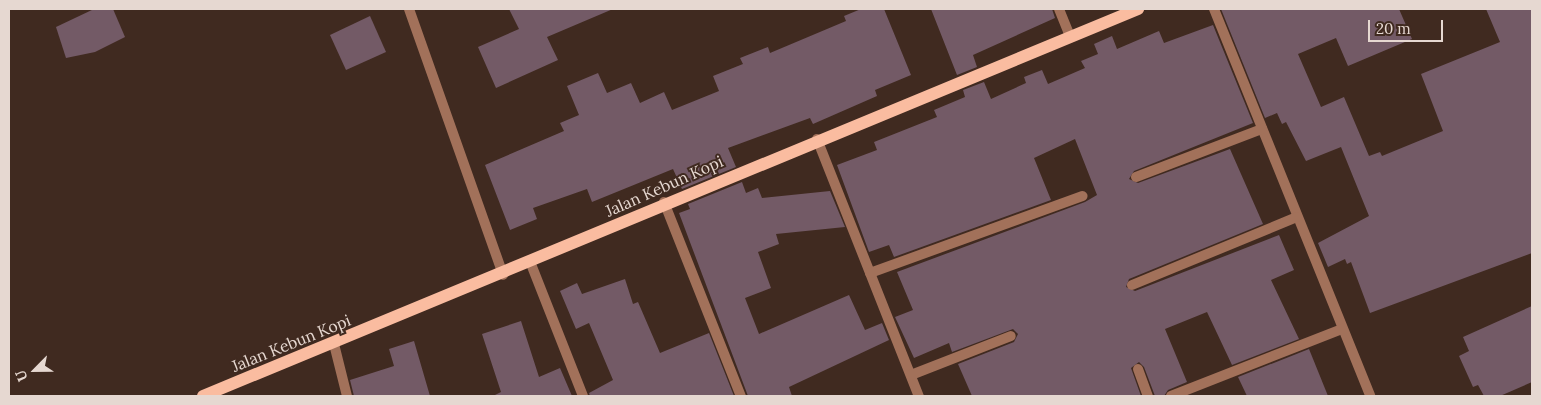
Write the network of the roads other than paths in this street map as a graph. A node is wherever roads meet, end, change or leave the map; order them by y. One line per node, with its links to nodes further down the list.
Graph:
1 (409, 9): 14 (street)
2 (1059, 9): 5 (street)
3 (1138, 9): 5 (main road, Jalan Kebun Kopi)
4 (1214, 9): 6 (street)
5 (1070, 36): 7 (main road, Jalan Kebun Kopi)
6 (1262, 129): 8 (street); 11 (street)
7 (817, 139): 10 (main road, Jalan Kebun Kopi); 13 (street)
8 (1136, 177)
9 (1083, 196): 13 (street)
10 (664, 202): 12 (main road, Jalan Kebun Kopi); 24 (street)
11 (1297, 217): 15 (street); 16 (street)
12 (531, 264): 14 (main road, Jalan Kebun Kopi); 23 (street)
13 (870, 274): 20 (street)
14 (503, 275): 18 (main road, Jalan Kebun Kopi)
15 (1132, 285)
16 (1342, 329): 27 (street); 28 (street)
17 (1011, 336): 20 (street)
18 (334, 344): 21 (main road, Jalan Kebun Kopi); 22 (street)
19 (1138, 369): 26 (street)
20 (911, 375): 25 (street)
21 (203, 396)
22 (347, 396)
23 (583, 396)
24 (742, 396)
25 (919, 396)
26 (1148, 396)
27 (1172, 396)
28 (1370, 396)

